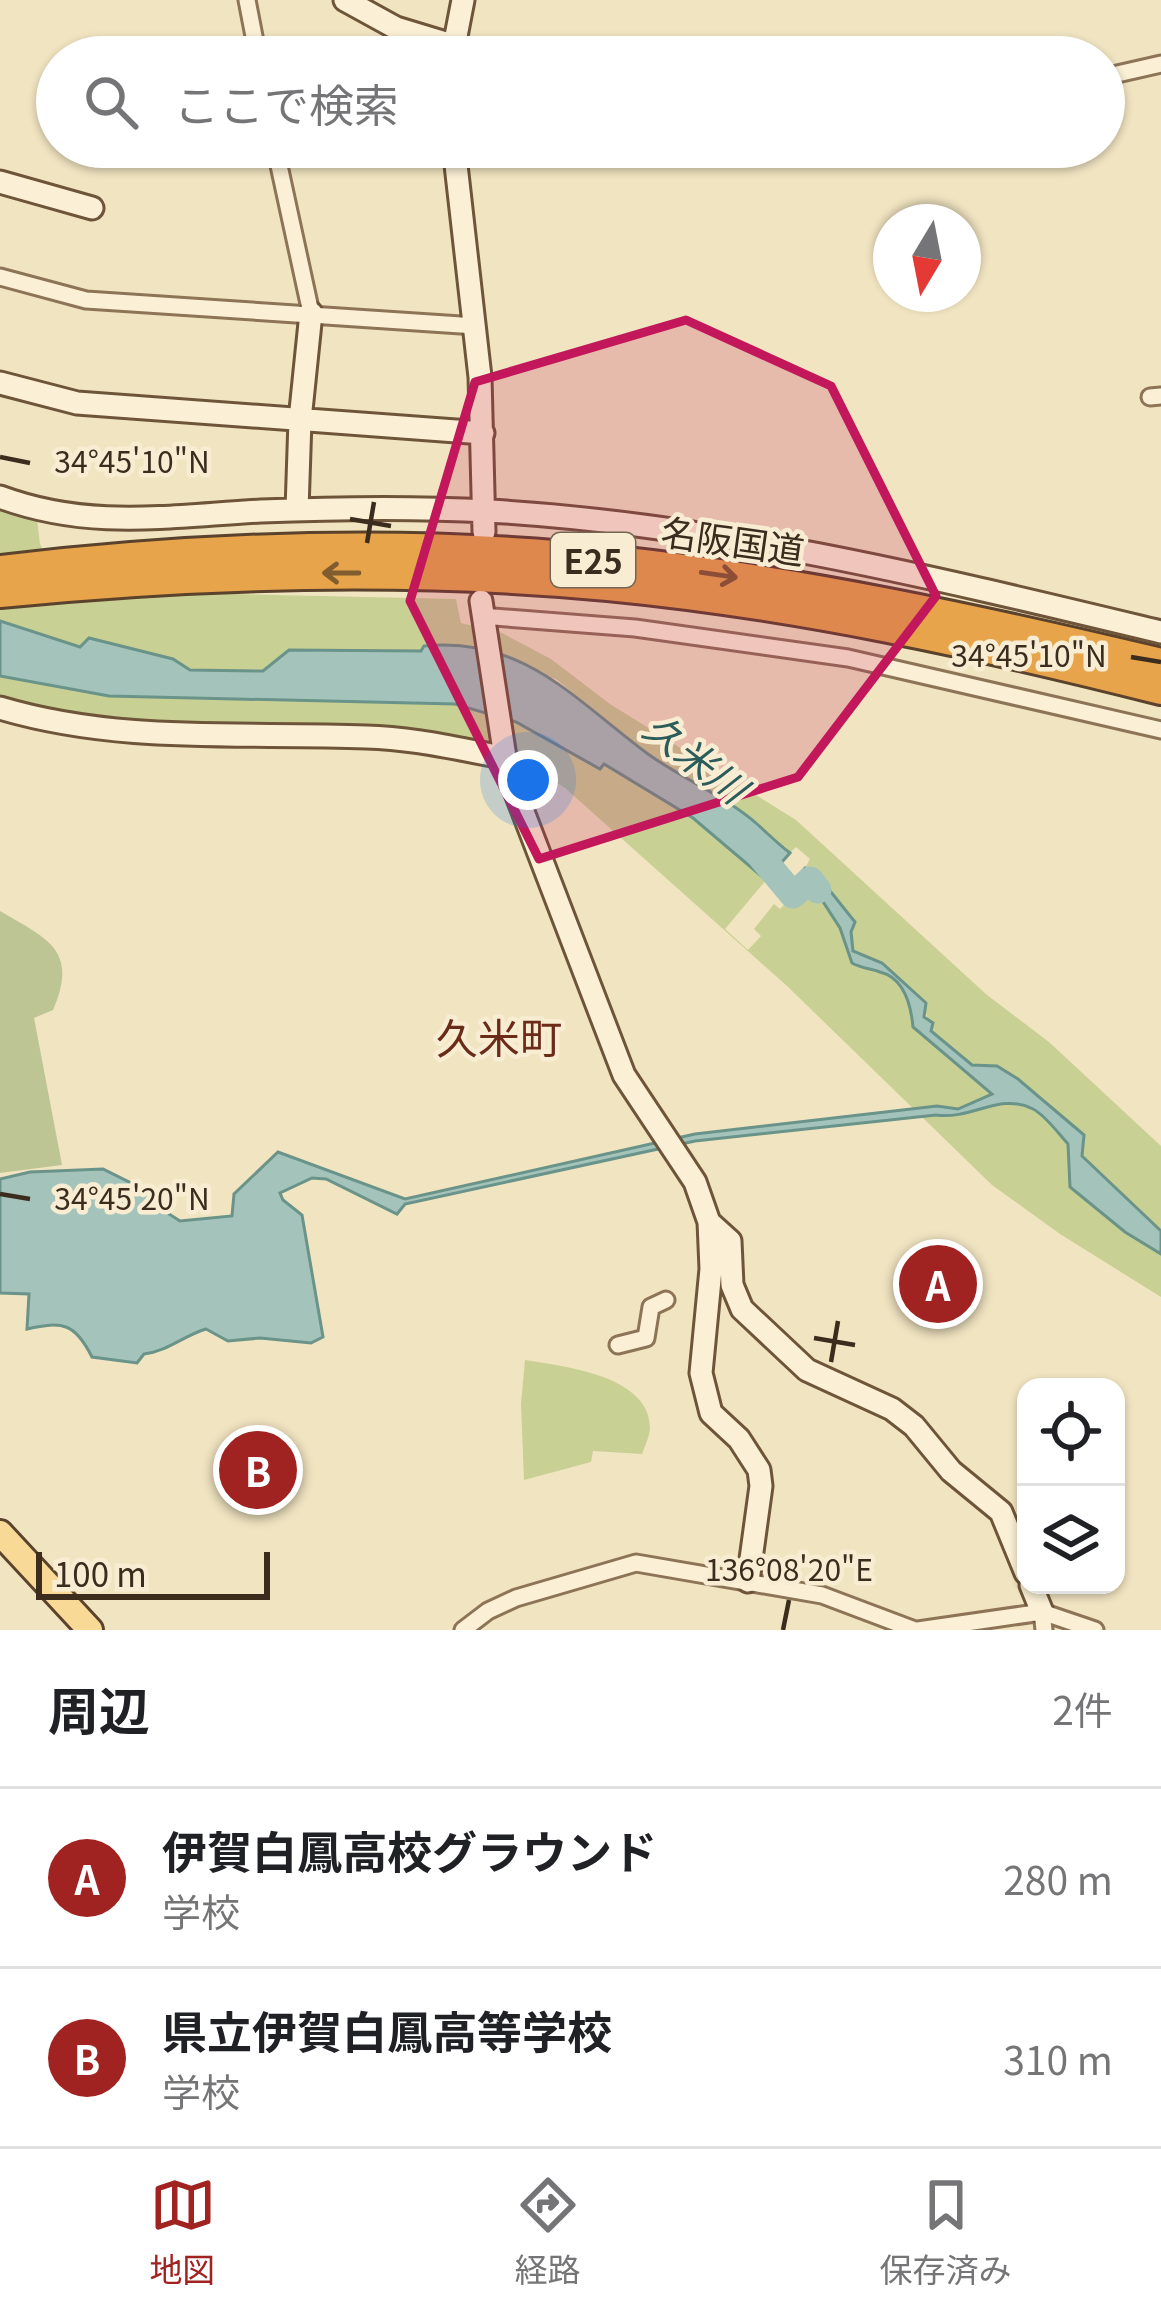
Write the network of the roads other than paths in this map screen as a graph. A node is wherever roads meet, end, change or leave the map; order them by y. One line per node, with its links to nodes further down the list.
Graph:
1 (247, 0): 4 (street)
2 (345, 0): 5 (street)
3 (464, 0): 6 (street)
4 (254, 36)
5 (415, 36)
6 (456, 36)
7 (1161, 64): 8 (street)
8 (1125, 72)
9 (280, 168): 14 (street)
10 (457, 168): 15 (street)
11 (0, 182): 12 (street)
12 (92, 208)
13 (0, 277): 14 (street)
14 (311, 313): 15 (street); 17 (street)
15 (476, 326): 18 (street)
16 (0, 383): 17 (street)
17 (300, 420): 18 (street); 20 (street)
18 (483, 433): 21 (street)
19 (0, 496): 20 (street)
20 (297, 510): 21 (street)
21 (484, 521): 24 (street)
22 (5, 578): 25 (highway, 名阪国道 / E25, one-way to 25); 26 (highway, 名阪国道 / E25, one-way to 22)
23 (482, 614): 28 (street); 29 (street)
24 (1161, 632)
25 (1161, 664)
26 (1161, 689)
27 (0, 708): 29 (street)
28 (1161, 730)
29 (502, 752): 30 (street)
30 (710, 1222): 34 (street); 35 (street)
31 (665, 1300): 32 (street)
32 (618, 1345)
33 (0, 1533): 37 (main road)
34 (1017, 1552)
35 (748, 1580): 38 (street); 39 (street)
36 (1043, 1621): 39 (street); 40 (street)
37 (90, 1630)
38 (463, 1630)
39 (916, 1630)
40 (1095, 1630)

